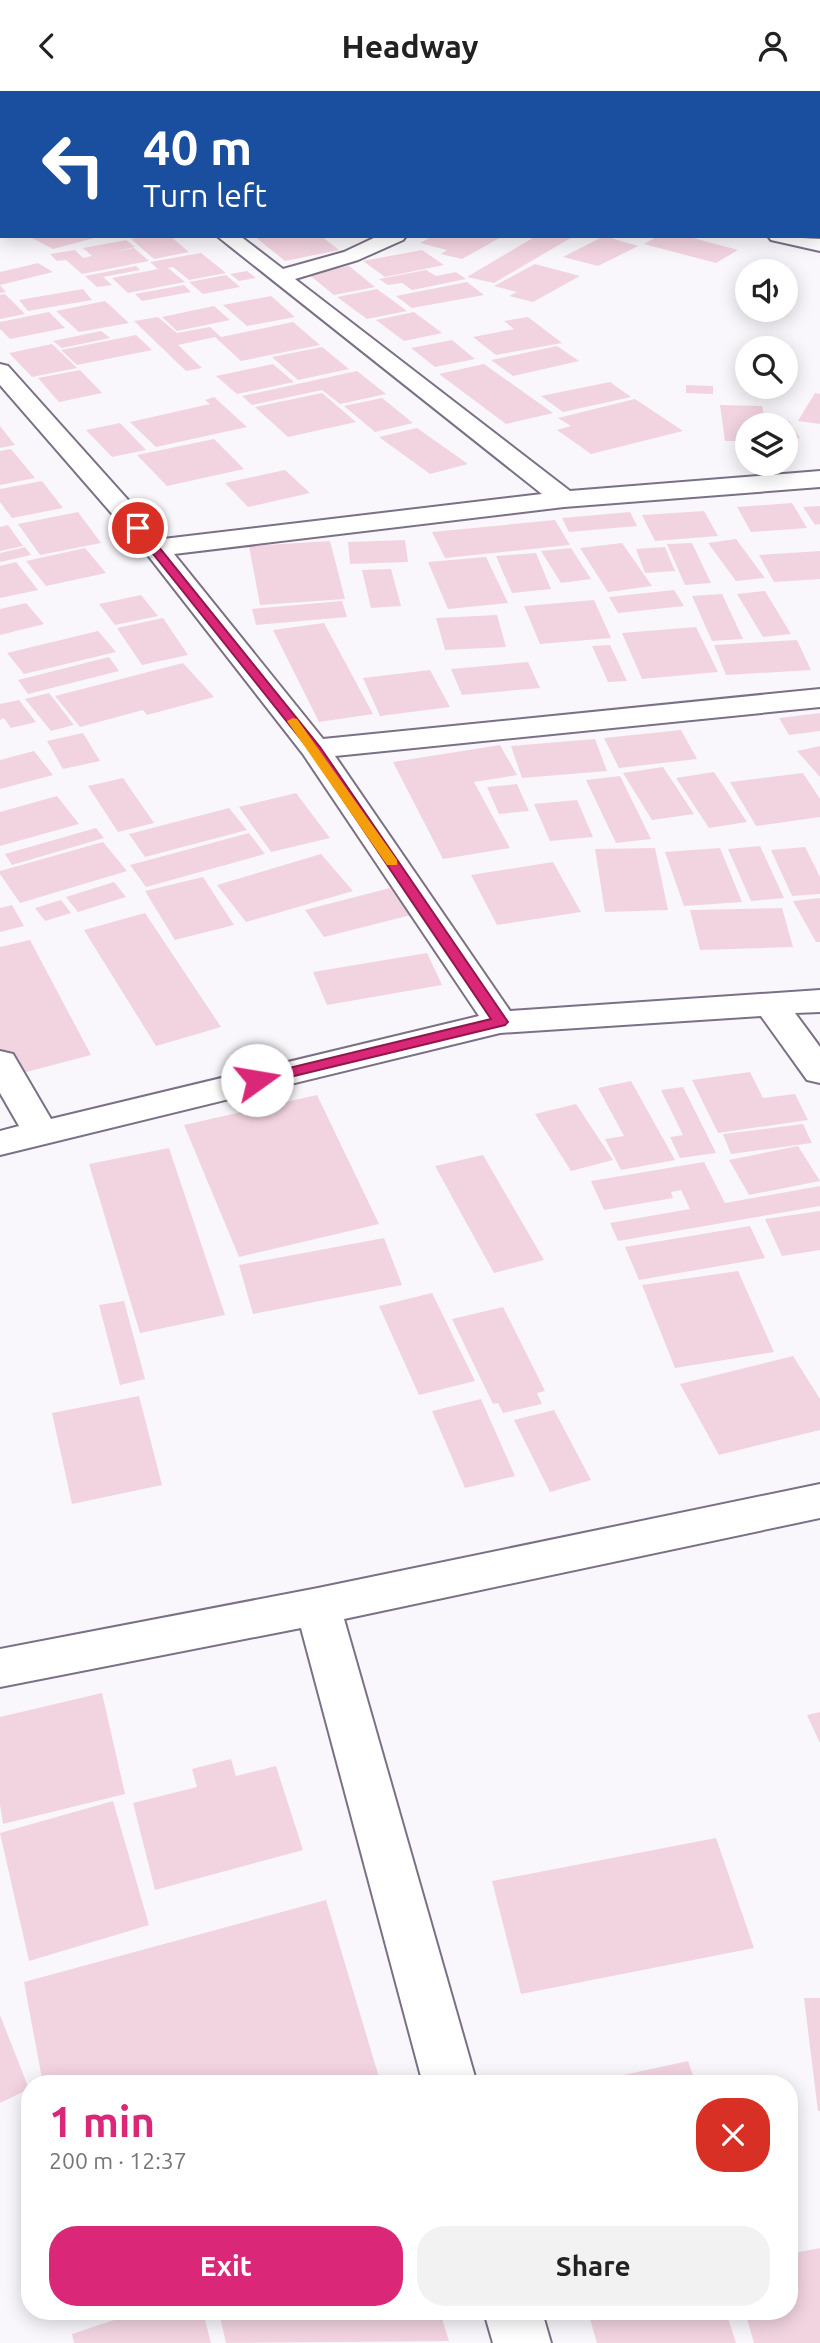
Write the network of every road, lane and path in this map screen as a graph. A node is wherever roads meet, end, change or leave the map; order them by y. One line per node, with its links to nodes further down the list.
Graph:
1 (230, 238): 5 (street)
2 (392, 238): 5 (street)
3 (787, 238): 4 (street)
4 (820, 245)
5 (279, 277): 8 (street)
6 (0, 371): 9 (street)
7 (820, 479): 8 (street)
8 (564, 499): 9 (street)
9 (156, 548): 11 (street)
10 (820, 698): 11 (street)
11 (315, 750): 14 (street)
12 (820, 1001): 13 (street)
13 (771, 1005): 14 (street); 16 (street)
14 (500, 1022): 17 (street)
15 (0, 1062): 17 (street)
16 (820, 1072)
17 (41, 1133): 18 (street)
18 (0, 1143)
19 (820, 1501): 20 (street)
20 (318, 1606): 21 (street); 22 (street)
21 (0, 1668)
22 (448, 2075)
23 (515, 2320): 24 (street)
24 (522, 2343)

